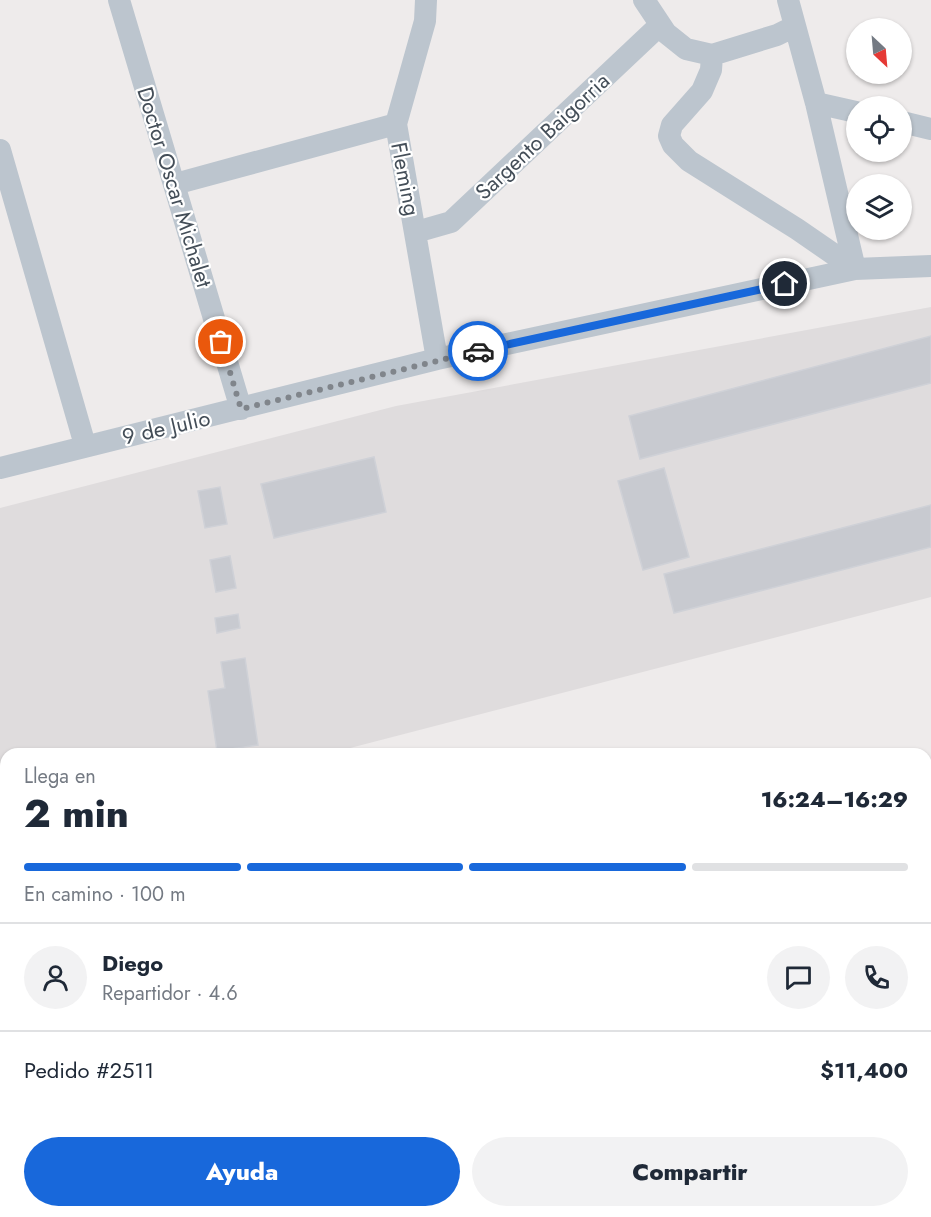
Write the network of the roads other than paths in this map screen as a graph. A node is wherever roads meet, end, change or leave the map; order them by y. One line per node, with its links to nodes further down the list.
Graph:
1 (119, 0): 14 (street, Doctor Oscar Michalet)
2 (426, 0): 10 (street, Fleming)
3 (644, 0): 5 (street)
4 (788, 0): 6 (street)
5 (660, 26): 7 (street); 15 (street, Sargento Baigorria)
6 (795, 26): 7 (street); 8 (street)
7 (712, 56): 17 (street)
8 (816, 103): 9 (street); 17 (street)
9 (846, 110)
10 (396, 124): 14 (street); 15 (street, Fleming)
11 (912, 124): 12 (street)
12 (931, 129)
13 (0, 150): 20 (street)
14 (175, 184): 19 (street, Doctor Oscar Michalet)
15 (416, 232): 18 (street, Fleming)
16 (931, 266): 17 (street, 9 de Julio)
17 (855, 269): 18 (street, 9 de Julio)
18 (438, 359): 19 (street, 9 de Julio)
19 (241, 409): 20 (street, 9 de Julio)
20 (85, 446): 21 (street, 9 de Julio)
21 (0, 468)

